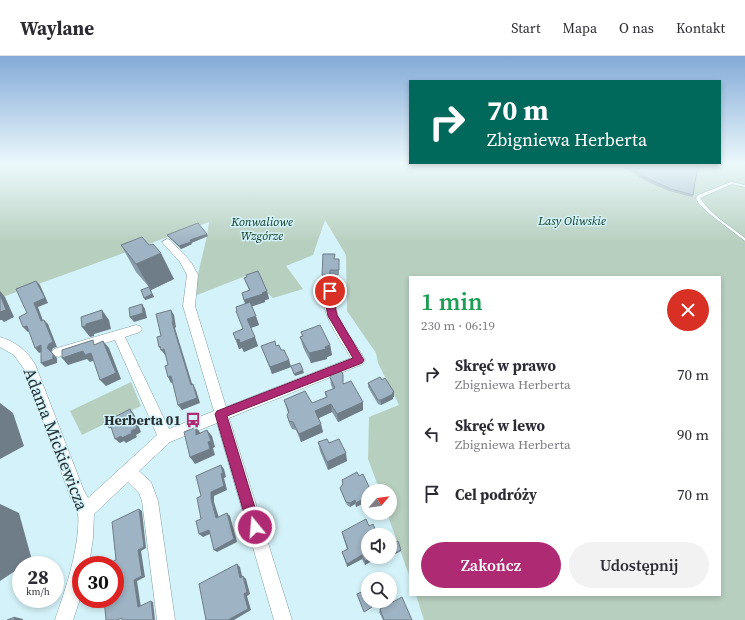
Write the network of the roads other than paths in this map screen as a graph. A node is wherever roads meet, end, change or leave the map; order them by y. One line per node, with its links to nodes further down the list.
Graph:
1 (714, 190): 2 (lane)
2 (745, 240)
3 (167, 242): 9 (street)
4 (330, 291): 9 (street)
5 (136, 329): 6 (street)
6 (118, 334): 8 (street); 10 (street)
7 (0, 342): 12 (street, Adama Mickiewicza)
8 (58, 352)
9 (221, 414): 10 (street); 15 (street)
10 (165, 437): 11 (street)
11 (128, 471): 12 (street); 14 (street)
12 (86, 511): 13 (street, Adama Mickiewicza)
13 (64, 620)
14 (166, 620)
15 (283, 620)

